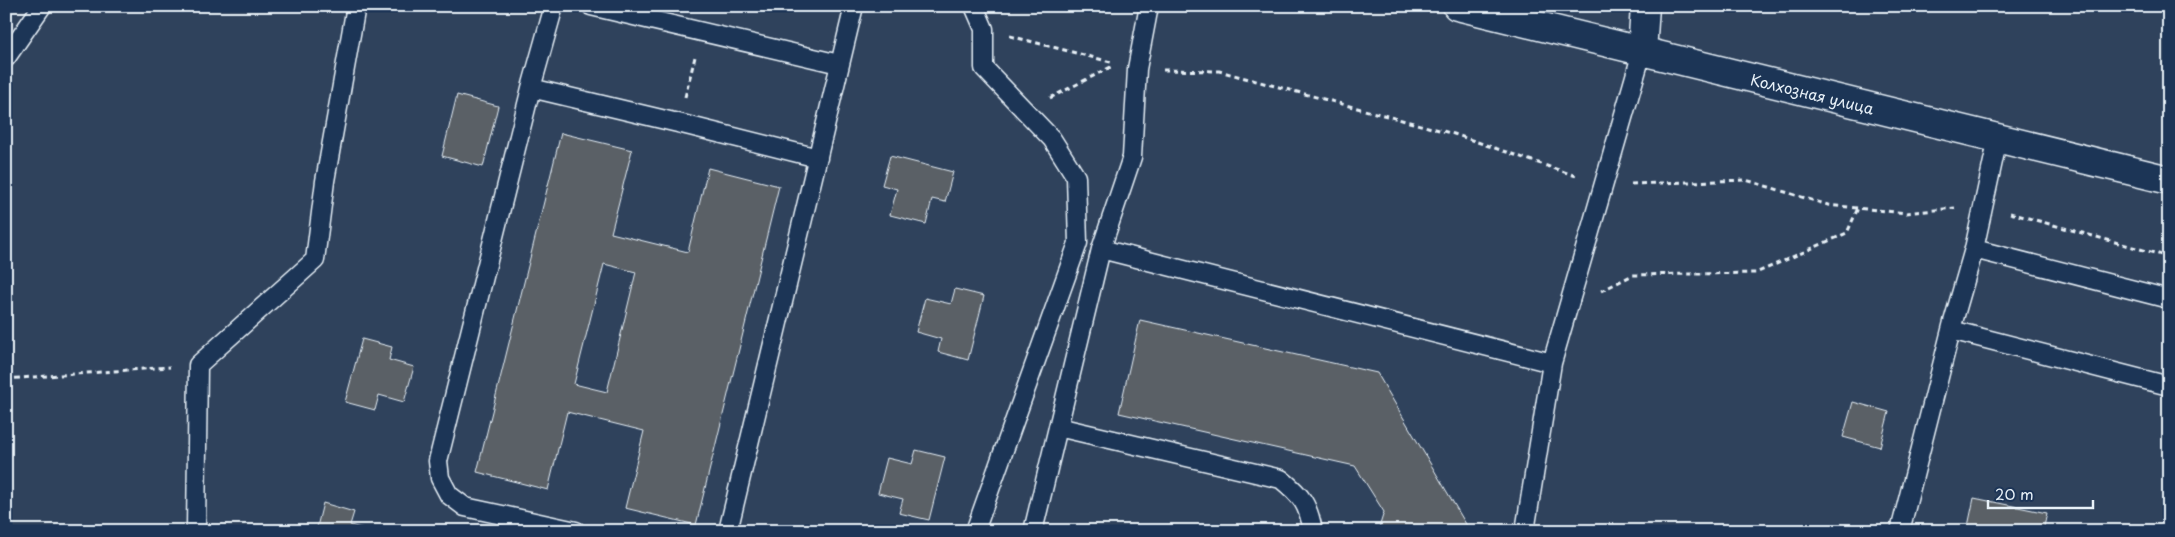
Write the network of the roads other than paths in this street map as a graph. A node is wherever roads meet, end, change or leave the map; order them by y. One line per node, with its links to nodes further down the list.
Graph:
1 (42, 6): 11 (lane)
2 (356, 6): 24 (lane)
3 (554, 6): 13 (lane)
4 (591, 6): 12 (lane)
5 (854, 6): 12 (lane)
6 (974, 6): 27 (lane)
7 (1149, 6): 18 (lane)
8 (1457, 6): 10 (main road, Колхозная улица)
9 (1645, 6): 10 (main road)
10 (1642, 52): 14 (main road, Колхозная улица); 21 (lane)
11 (6, 58)
12 (839, 64): 15 (lane)
13 (530, 88): 15 (lane); 25 (lane)
14 (1998, 138): 16 (main road, Колхозная улица); 17 (lane)
15 (818, 158): 26 (lane)
16 (2169, 180)
17 (1974, 248): 19 (lane); 20 (lane)
18 (1101, 249): 21 (lane); 23 (lane)
19 (2169, 299)
20 (1951, 330): 22 (lane); 31 (lane)
21 (1552, 363): 30 (lane)
22 (2169, 386)
23 (1058, 427): 28 (lane); 29 (lane)
24 (196, 531)
25 (576, 531)
26 (728, 531)
27 (975, 531)
28 (1033, 531)
29 (1313, 531)
30 (1525, 531)
31 (1900, 531)

